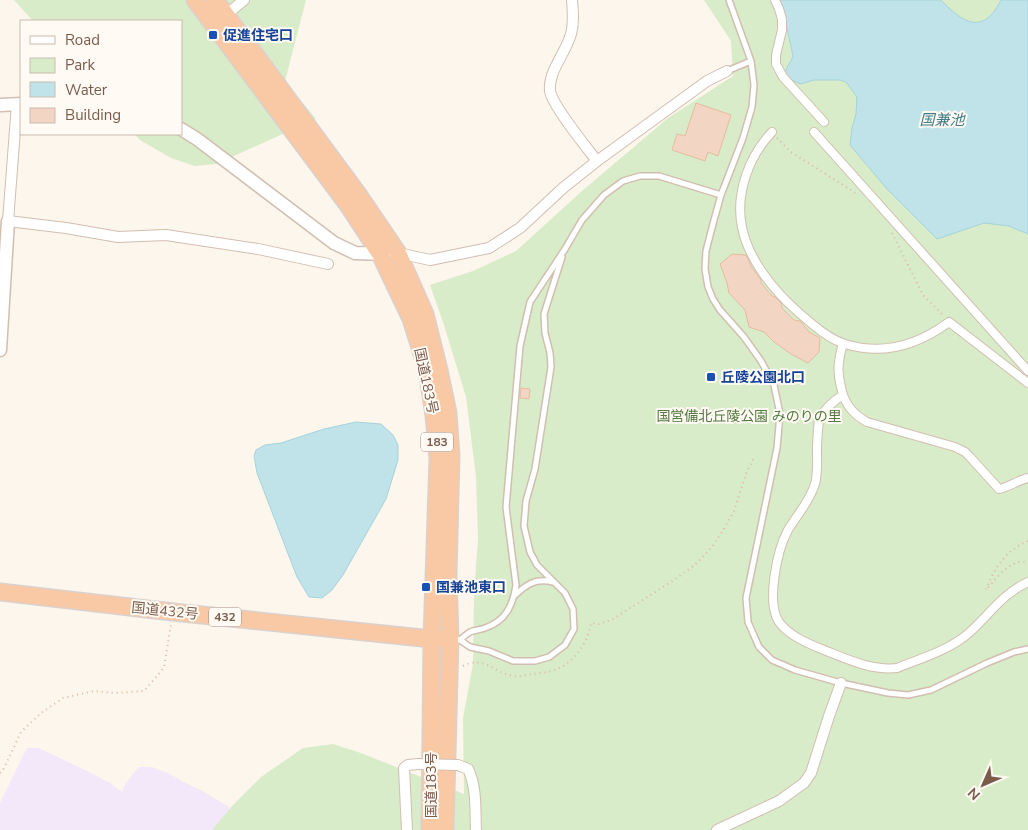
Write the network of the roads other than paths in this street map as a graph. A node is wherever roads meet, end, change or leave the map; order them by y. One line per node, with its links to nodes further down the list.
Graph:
1 (195, 0): 21 (highway, 国道183号 / 183)
2 (215, 0): 7 (highway, 国道183号 / 183)
3 (244, 0): 7 (street)
4 (572, 0): 16 (street)
5 (729, 0): 8 (lane)
6 (775, 0): 12 (street)
7 (226, 15): 20 (highway, 国道183号 / 183)
8 (751, 61): 9 (lane); 17 (lane)
9 (727, 71): 16 (street)
10 (19, 104): 11 (street); 18 (street)
11 (0, 105)
12 (824, 122)
13 (182, 130): 21 (street)
14 (772, 132): 23 (street)
15 (814, 132): 25 (street)
16 (597, 161): 20 (street)
17 (721, 195): 19 (lane); 36 (lane)
18 (8, 221): 22 (street); 24 (street)
19 (565, 249): 29 (lane); 32 (lane)
20 (398, 253): 21 (street); 34 (highway, 国道183号 / 183)
21 (380, 254): 33 (highway, 国道183号 / 183)
22 (328, 264)
23 (843, 343): 26 (street); 27 (street)
24 (0, 350)
25 (1028, 371)
26 (1028, 383)
27 (843, 395): 28 (street); 30 (street)
28 (1028, 478)
29 (554, 582): 32 (lane); 34 (lane)
30 (1028, 582)
31 (0, 592): 33 (highway, 国道432号 / 432)
32 (514, 597): 34 (lane)
33 (432, 639): 34 (highway, 国道432号 / 432); 38 (highway, 国道183号 / 183)
34 (455, 640): 39 (highway, 国道183号 / 183)
35 (1028, 650): 36 (lane)
36 (841, 683): 41 (street)
37 (407, 830): 40 (street, bridge)
38 (430, 830)
39 (445, 830)
40 (476, 830)
41 (717, 830)

